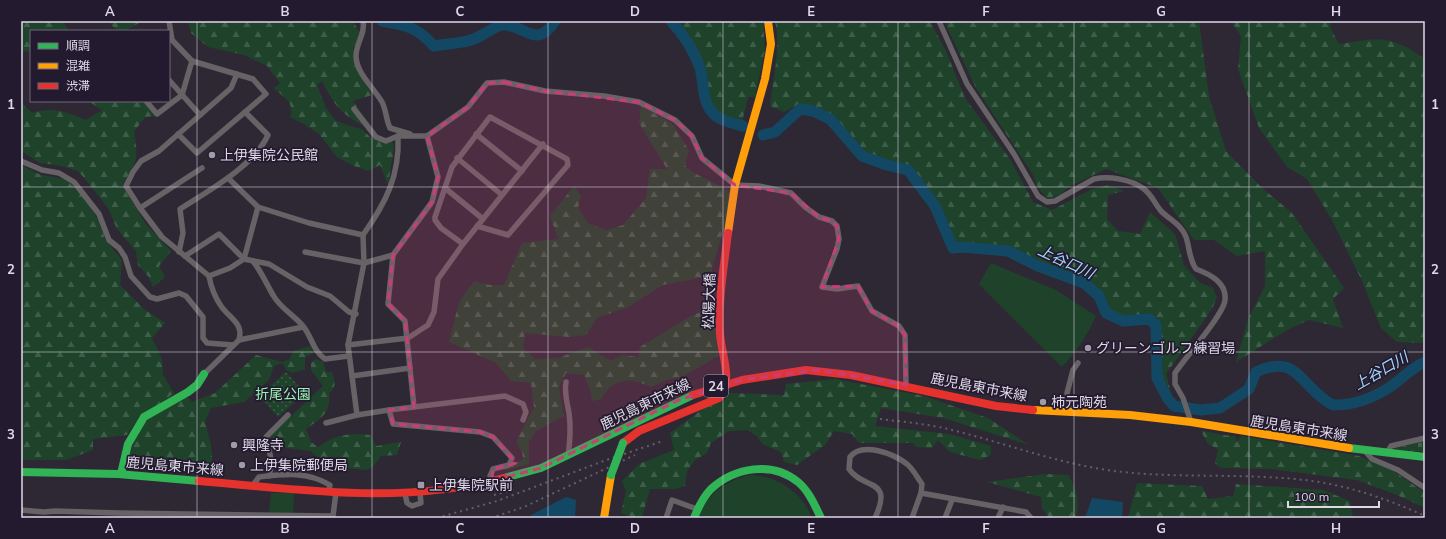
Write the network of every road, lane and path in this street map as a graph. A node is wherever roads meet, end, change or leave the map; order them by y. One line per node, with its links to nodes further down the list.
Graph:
1 (169, 21): 5 (street)
2 (363, 21): 16 (street)
3 (768, 21): 23 (main road, 松陽大橋)
4 (939, 21): 60 (street)
5 (192, 61): 6 (street); 8 (street)
6 (238, 74): 11 (street); 12 (street)
7 (170, 81): 8 (street)
8 (182, 95): 9 (street); 12 (street)
9 (147, 102)
10 (354, 109): 15 (street)
11 (245, 112): 13 (street); 22 (street)
12 (200, 115): 13 (street)
13 (178, 134): 27 (street)
14 (476, 134): 17 (street); 18 (street); 21 (street)
15 (398, 136): 16 (street); 30 (street)
16 (426, 136): 23 (street); 34 (street)
17 (543, 144): 21 (street); 29 (street)
18 (457, 158): 24 (street); 25 (street)
19 (21, 161): 44 (street)
20 (202, 168): 27 (street)
21 (522, 171): 25 (street)
22 (228, 178): 26 (street); 32 (street)
23 (735, 185): 52 (main road, 松陽大橋); 53 (street)
24 (445, 188): 28 (street); 31 (street)
25 (502, 195): 28 (street)
26 (258, 207): 30 (street); 36 (street)
27 (140, 208): 32 (street)
28 (483, 219): 29 (street)
29 (477, 226): 31 (street)
30 (364, 235): 38 (street)
31 (463, 244): 42 (street)
32 (179, 252): 35 (street)
33 (305, 252): 38 (street)
34 (393, 255): 38 (street); 42 (street)
35 (185, 256): 36 (street); 39 (street)
36 (244, 259): 37 (street); 39 (street)
37 (253, 260): 40 (street); 41 (street)
38 (364, 264): 40 (street)
39 (209, 276): 43 (street)
40 (356, 314): 45 (street)
41 (304, 327): 43 (street); 46 (street)
42 (408, 338): 45 (street); 48 (street)
43 (239, 340): 44 (street)
44 (233, 345): 49 (street)
45 (348, 345): 46 (street)
46 (349, 356): 50 (street)
47 (1078, 363): 56 (street)
48 (410, 368): 50 (street); 54 (street)
49 (204, 374): 68 (main road)
50 (352, 376): 58 (street)
51 (566, 382): 65 (street)
52 (727, 383): 53 (main road, 鹿児島東市来線 / 24); 65 (main road, 鹿児島東市来線 / 24); 81 (main road, bridge)
53 (906, 385): 56 (main road, 鹿児島東市来線 / 24)
54 (414, 407): 55 (street); 59 (street)
55 (389, 410): 58 (street); 70 (street)
56 (1072, 413): 60 (main road, 鹿児島東市来線 / 24)
57 (288, 415): 69 (street)
58 (357, 415): 61 (street)
59 (523, 420)
60 (1191, 422): 63 (main road, 鹿児島東市来線 / 24)
61 (326, 423)
62 (1425, 438): 64 (street)
63 (1364, 450): 64 (main road, 鹿児島東市来線 / 24); 72 (street)
64 (1387, 453): 66 (main road, 鹿児島東市来線 / 24)
65 (568, 456): 70 (main road, 鹿児島東市来線 / 24)
66 (1425, 457)
67 (21, 472): 68 (main road, 鹿児島東市来線 / 24)
68 (122, 474): 71 (main road, 鹿児島東市来線 / 24)
69 (269, 476): 71 (street); 73 (street)
70 (492, 480): 74 (main road, 鹿児島東市来線 / 24)
71 (253, 485): 73 (main road, 鹿児島東市来線 / 24)
72 (1425, 488)
73 (332, 491): 76 (main road, 鹿児島東市来線 / 24); 80 (street)
74 (420, 493): 76 (main road, 鹿児島東市来線 / 24); 76 (street)
75 (921, 493): 77 (street); 85 (street); 86 (street)
76 (405, 494)
77 (952, 500): 78 (street); 87 (street)
78 (1003, 507): 88 (street); 89 (street)
79 (697, 508): 82 (street); 83 (main road); 84 (main road)
80 (21, 510)
81 (604, 518)
82 (666, 518)
83 (694, 518)
84 (821, 518)
85 (875, 518)
86 (912, 518)
87 (945, 518)
88 (998, 518)
89 (1031, 518)

